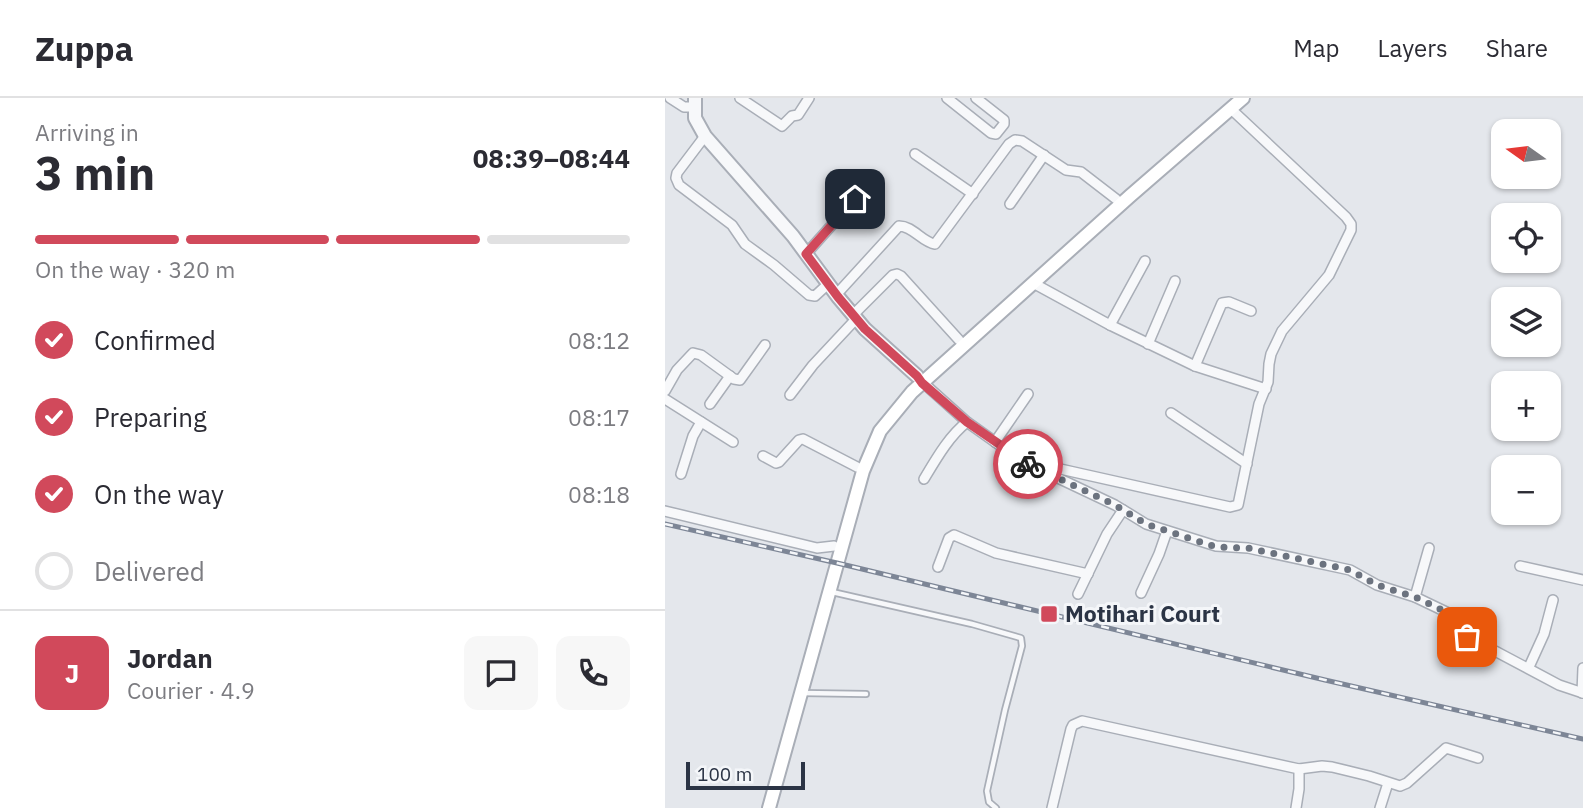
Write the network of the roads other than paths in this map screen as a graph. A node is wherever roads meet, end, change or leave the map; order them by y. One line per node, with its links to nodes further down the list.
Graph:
1 (670, 98): 7 (street)
2 (740, 98): 3 (street)
3 (810, 98)
4 (947, 98): 9 (street)
5 (976, 98): 9 (street)
6 (1243, 98): 8 (main road)
7 (695, 103): 10 (street)
8 (1231, 104): 16 (main road); 21 (main road); 33 (street)
9 (1002, 127): 11 (street)
10 (705, 136): 18 (street); 22 (street)
11 (1017, 139): 13 (street); 14 (street)
12 (915, 154): 14 (street)
13 (1044, 155): 16 (street); 17 (street)
14 (973, 194): 22 (street)
15 (855, 199): 18 (street)
16 (1116, 199): 26 (main road)
17 (1010, 204)
18 (806, 254): 22 (street)
19 (1145, 261): 25 (street)
20 (1175, 281): 27 (street)
21 (1033, 283): 25 (street); 32 (main road)
22 (832, 289): 24 (street)
23 (1251, 311): 29 (street)
24 (854, 317): 26 (street); 32 (street); 35 (street)
25 (1110, 325): 27 (street)
26 (959, 340): 32 (main road)
27 (1148, 344): 29 (street)
28 (765, 345): 31 (street)
29 (1195, 366): 33 (street)
30 (669, 374): 31 (street); 34 (street)
31 (730, 376): 38 (street)
32 (919, 380): 41 (street); 47 (main road); 59 (main road)
33 (1266, 389): 46 (street)
34 (665, 391)
35 (790, 394)
36 (1028, 394): 43 (street)
37 (665, 399): 40 (street)
38 (711, 404)
39 (1171, 413): 46 (street)
40 (701, 422): 42 (street); 48 (street)
41 (967, 422): 43 (street); 49 (street)
42 (733, 442)
43 (995, 442): 45 (street)
44 (764, 456): 47 (street)
45 (1022, 461): 46 (street); 51 (street)
46 (1247, 464)
47 (857, 467): 53 (main road)
48 (681, 474)
49 (924, 479)
50 (665, 510): 53 (street)
51 (1123, 510): 52 (street); 57 (street)
52 (1167, 531): 60 (street); 62 (street)
53 (834, 546): 72 (main road)
54 (1429, 548): 62 (street)
55 (1520, 566): 58 (street)
56 (938, 567): 57 (street)
57 (1088, 574): 61 (street)
58 (1583, 580)
59 (829, 591): 66 (main road); 74 (lane)
60 (1141, 593)
61 (1078, 594)
62 (1415, 597): 64 (street)
63 (1553, 600): 64 (street)
64 (1529, 667): 67 (street)
65 (1583, 668): 67 (street)
66 (801, 693): 68 (lane); 73 (main road)
67 (1583, 693)
68 (866, 694)
69 (1478, 758): 71 (street)
70 (1299, 769): 71 (street); 75 (street); 76 (street)
71 (1388, 783): 77 (street)
72 (761, 808)
73 (769, 808)
74 (996, 808)
75 (1052, 808)
76 (1296, 808)
77 (1380, 808)

